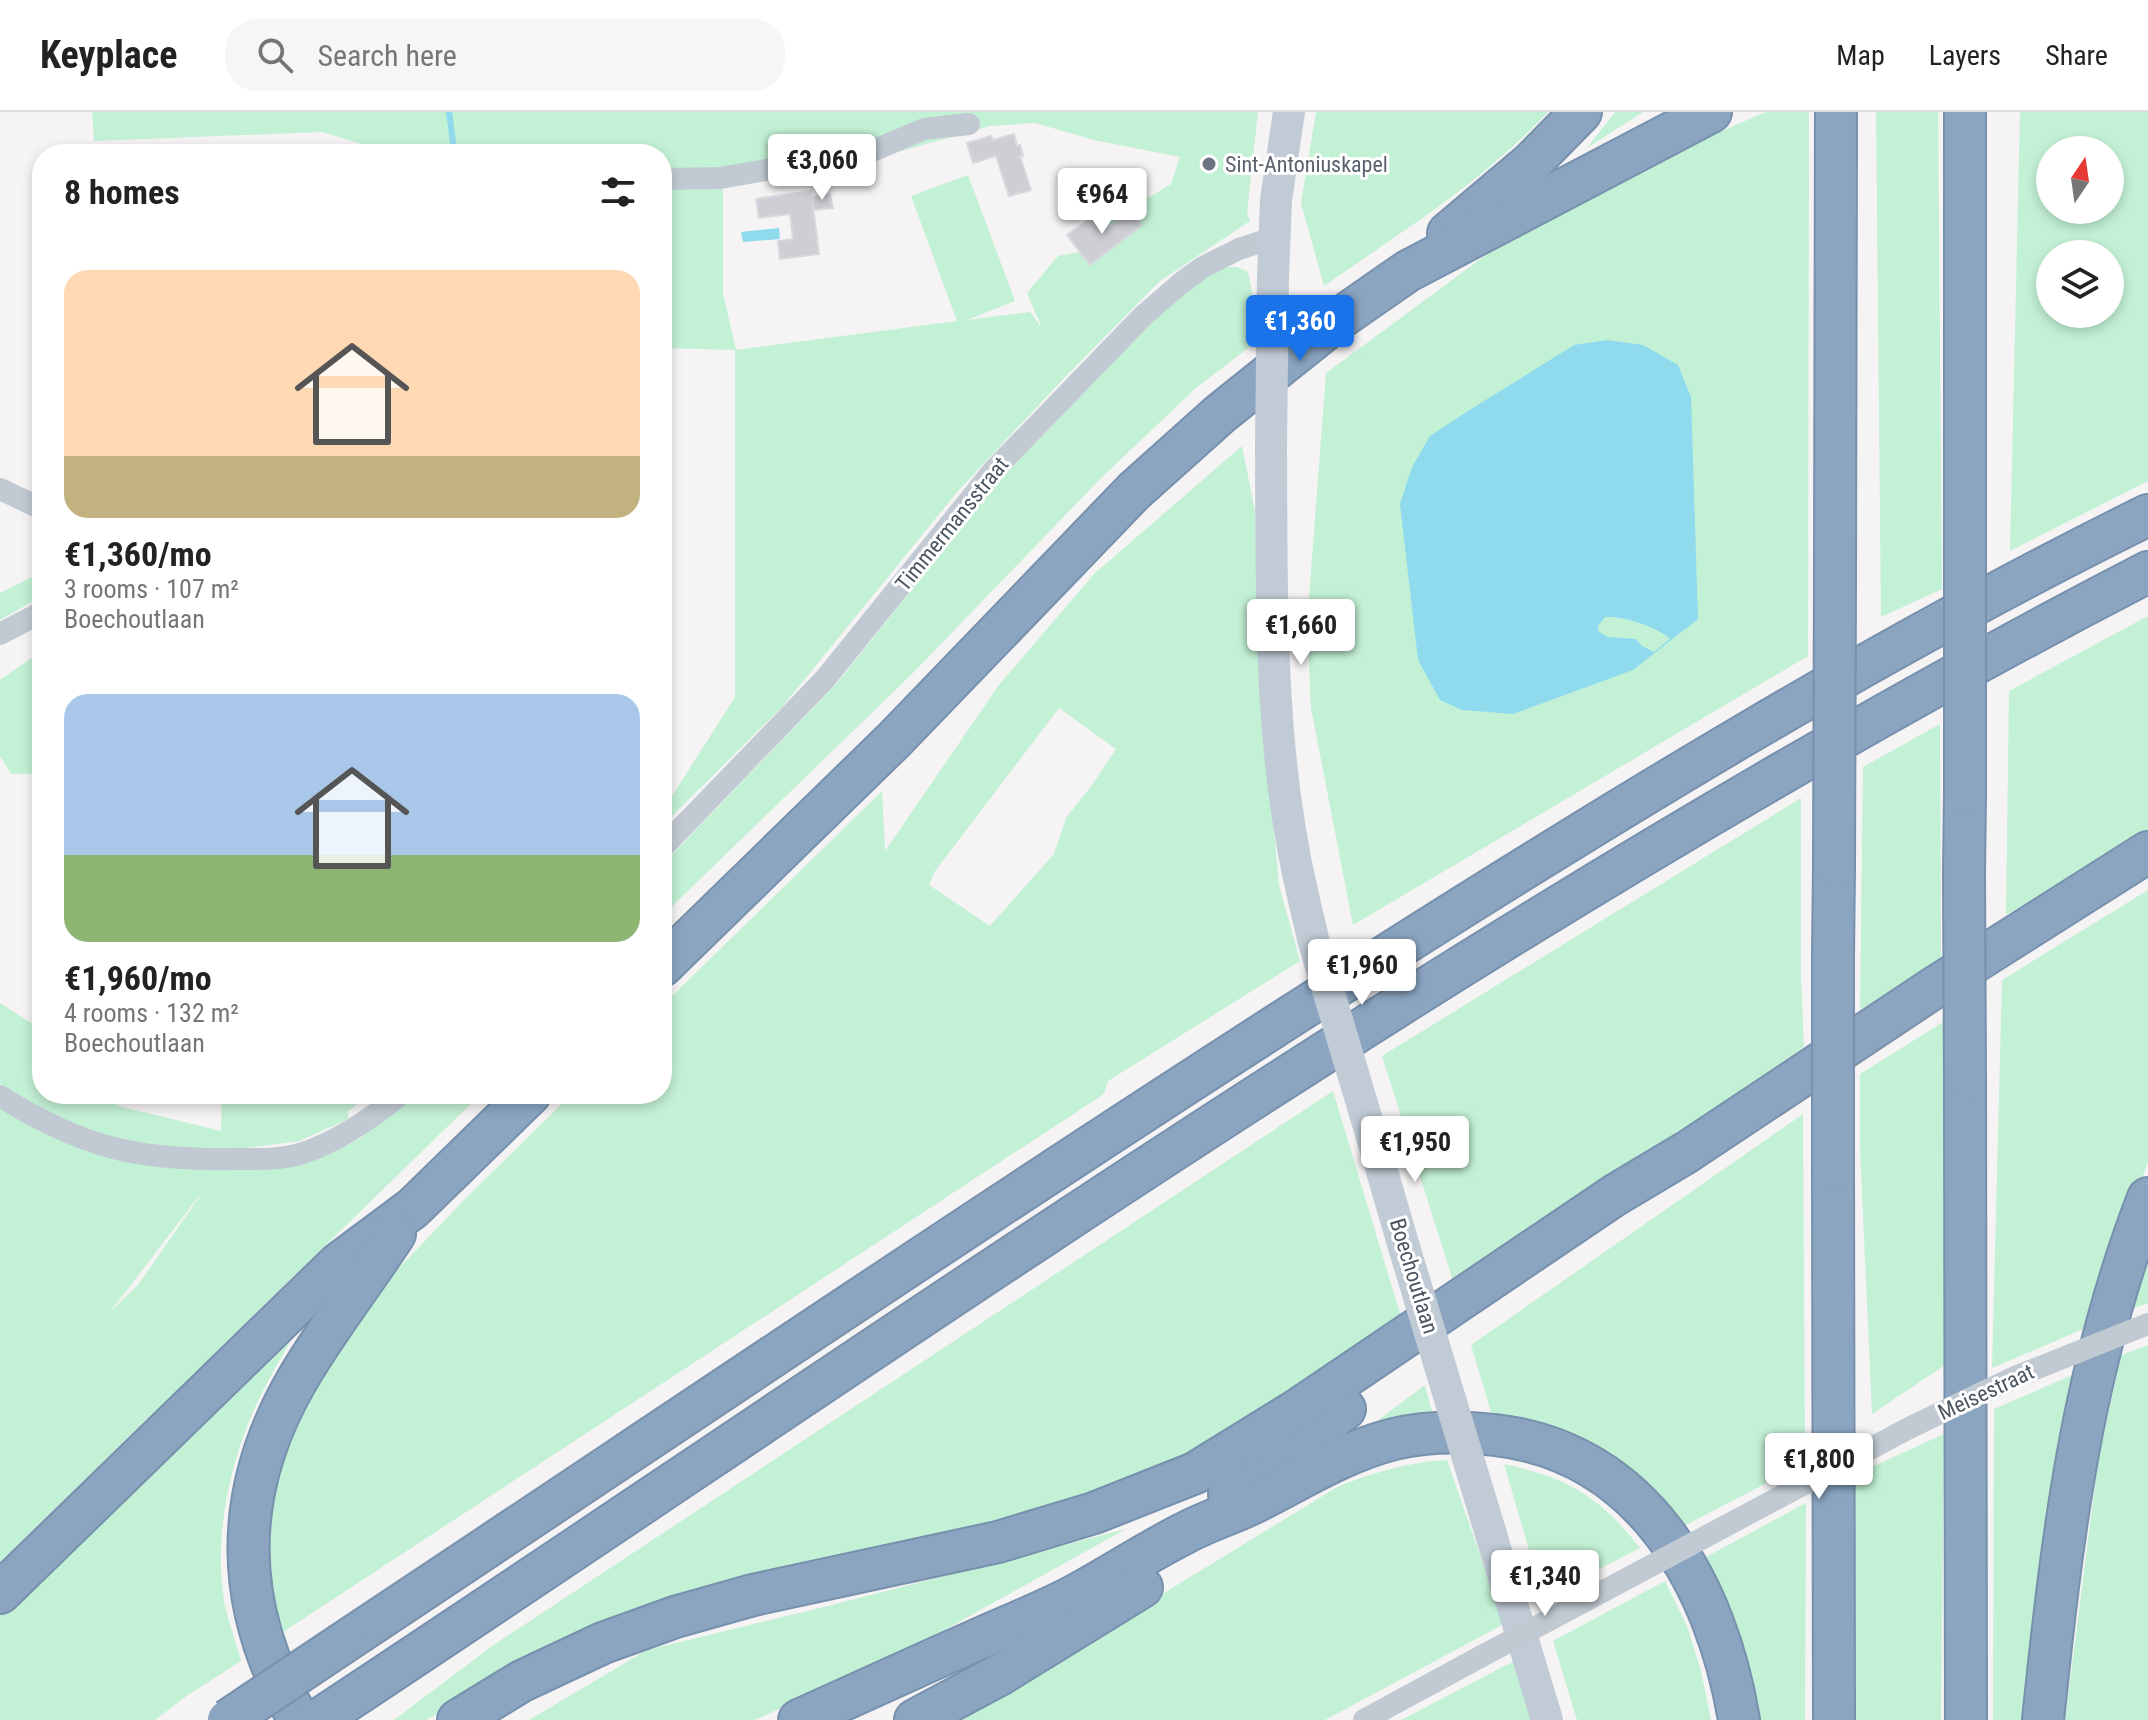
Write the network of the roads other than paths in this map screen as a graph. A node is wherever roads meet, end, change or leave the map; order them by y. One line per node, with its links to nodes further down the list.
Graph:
1 (1289, 112): 8 (main road)
2 (1581, 112): 9 (highway)
3 (1711, 112): 9 (highway)
4 (1836, 112): 38 (highway, bridge)
5 (1965, 112): 39 (highway, bridge)
6 (969, 124): 7 (street)
7 (672, 179)
8 (1273, 238): 16 (street, Timmermansstraat); 36 (main road, Boechoutlaan, bridge)
9 (1408, 271): 18 (highway)
10 (0, 489): 11 (street)
11 (32, 504)
12 (2148, 515): 29 (highway, bridge)
13 (2148, 572): 31 (highway)
14 (32, 617): 15 (street)
15 (0, 634)
16 (672, 838)
17 (2148, 852): 22 (highway)
18 (672, 956)
19 (0, 1096): 20 (street)
20 (388, 1104)
21 (520, 1104): 24 (highway)
22 (1687, 1152): 27 (highway); 32 (highway)
23 (2148, 1198): 40 (highway)
24 (413, 1208): 28 (highway); 30 (highway)
25 (2148, 1324): 35 (street, Meisestraat, bridge)
26 (1265, 1498): 27 (highway); 34 (highway); 37 (highway)
27 (1186, 1532): 33 (highway)
28 (0, 1593)
29 (228, 1720)
30 (299, 1720)
31 (318, 1720)
32 (458, 1720)
33 (799, 1720)
34 (915, 1720)
35 (1364, 1720)
36 (1547, 1720)
37 (1739, 1720)
38 (1834, 1720)
39 (1966, 1720)
40 (2043, 1720)

